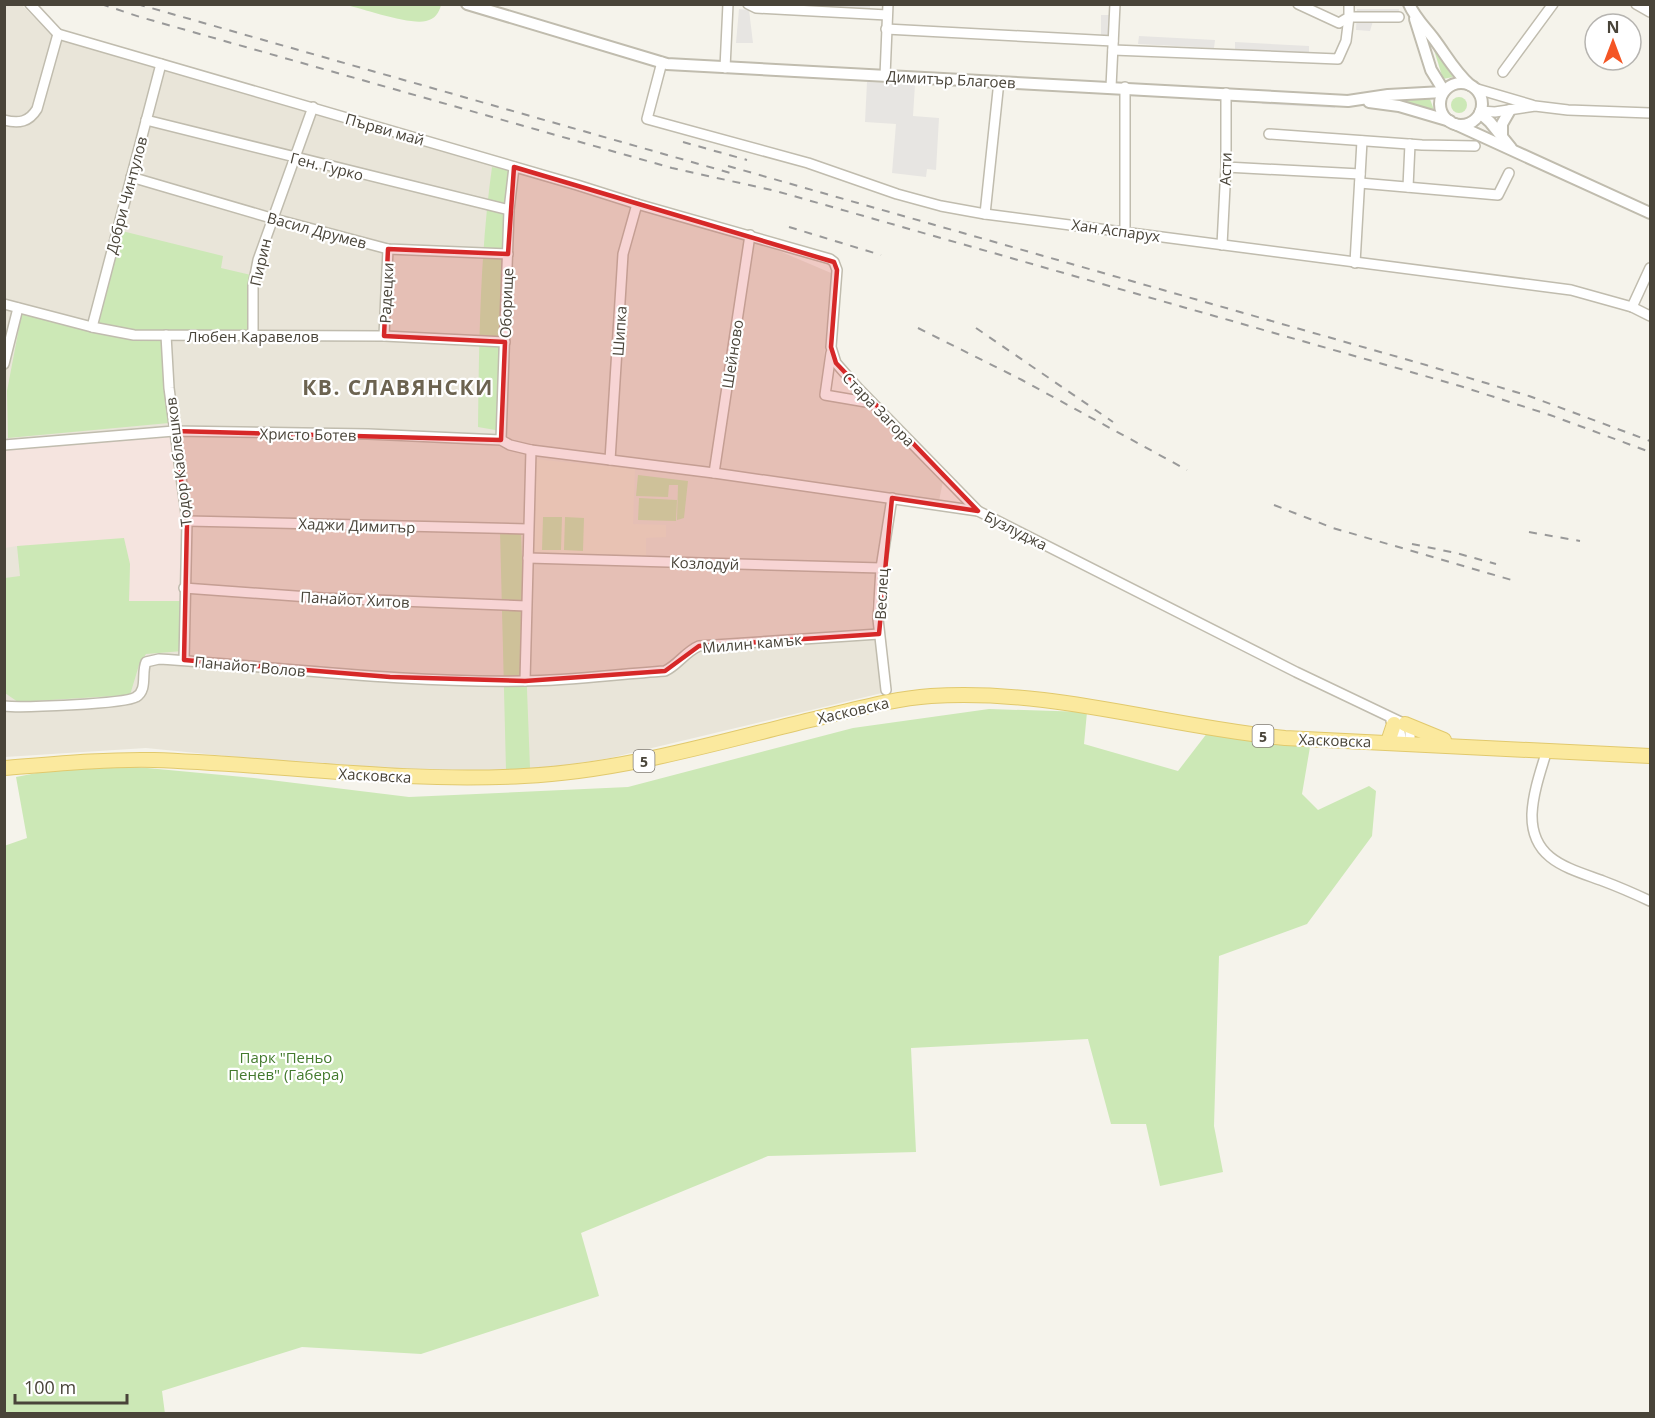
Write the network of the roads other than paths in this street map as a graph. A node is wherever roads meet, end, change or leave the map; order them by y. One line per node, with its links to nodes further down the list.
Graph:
1 (30, 4): 18 (street)
2 (467, 4): 20 (street, Димитър Благоев)
3 (728, 4): 22 (street)
4 (748, 4): 13 (street)
5 (888, 4): 13 (street)
6 (1115, 4): 19 (street)
7 (1298, 4): 15 (street)
8 (1349, 4): 15 (street)
9 (1409, 4): 14 (street)
10 (1553, 4): 24 (street)
11 (1636, 4): 12 (street)
12 (1650, 12)
13 (887, 15): 17 (street)
14 (1414, 16): 23 (street); 27 (street)
15 (1349, 17): 16 (street); 19 (street)
16 (1399, 17)
17 (886, 29): 19 (street); 25 (street)
18 (58, 34): 21 (street, Първи май); 39 (street)
19 (1113, 46): 28 (street)
20 (662, 62): 22 (street, Димитър Благоев); 58 (street, Хан Аспарух)
21 (161, 63): 35 (street, Първи май); 40 (street, Добри Чинтулов)
22 (725, 68): 25 (street, Димитър Благоев)
23 (1431, 70): 30 (street); 32 (street)
24 (1503, 72)
25 (885, 76): 26 (street, Димитър Благоев)
26 (999, 81): 28 (street, Димитър Благоев); 58 (street)
27 (1472, 86): 30 (street); 34 (street); 37 (street)
28 (1111, 87): 29 (street, Димитър Благоев)
29 (1125, 87): 31 (street, Димитър Благоев); 60 (street)
30 (1444, 91): 32 (street, Димитър Благоев); 41 (street)
31 (1226, 93): 33 (street, Димитър Благоев); 50 (street, Асти)
32 (1413, 93): 33 (street, Димитър Благоев)
33 (1348, 101): 41 (street)
34 (1535, 106): 36 (street); 38 (street)
35 (313, 107): 48 (street, Пирин); 49 (street, Първи май)
36 (1510, 110): 37 (street); 43 (street)
37 (1480, 112): 41 (street); 43 (street)
38 (1650, 113)
39 (4, 120)
40 (146, 120): 48 (street, Ген. Гурко); 52 (street, Добри Чинтулов)
41 (1453, 123): 47 (street)
42 (1269, 134): 44 (street)
43 (1502, 137): 47 (street)
44 (1362, 141): 45 (street); 53 (street)
45 (1410, 144): 46 (street); 54 (street)
46 (1475, 146)
47 (1513, 151): 57 (street)
48 (296, 158): 56 (street, Ген. Гурко); 59 (street, Пирин)
49 (514, 167): 55 (street, Първи май); 56 (street, Оборище)
50 (1226, 167): 53 (street); 62 (street, Асти)
51 (1509, 173): 54 (street)
52 (131, 177): 59 (street, Васил Друмев); 71 (street, Добри Чинтулов)
53 (1360, 179): 54 (street); 65 (street)
54 (1408, 187)
55 (637, 204): 61 (street, Първи май); 83 (street, Шипка)
56 (509, 210): 64 (street, Оборище)
57 (1650, 213)
58 (985, 214): 60 (street, Хан Аспарух)
59 (271, 218): 63 (street, Васил Друмев); 73 (street, Пирин)
60 (1125, 231): 62 (street, Хан Аспарух)
61 (750, 235): 76 (street, Първи май); 84 (street, Шейново)
62 (1221, 245): 65 (street, Хан Аспарух)
63 (388, 249): 64 (street, Васил Друмев); 74 (street, Радецки)
64 (508, 254): 75 (street, Оборище)
65 (1355, 263): 68 (street, Хан Аспарух)
66 (1650, 268): 68 (street)
67 (4, 304): 69 (street, Любен Каравелов)
68 (1632, 307): 70 (street, Хан Аспарух)
69 (18, 308): 71 (street, Любен Каравелов); 77 (street)
70 (1650, 316)
71 (92, 327): 72 (street, Любен Каравелов)
72 (166, 335): 73 (street, Любен Каравелов); 79 (street, Тодор Каблешков)
73 (253, 336): 74 (street, Любен Каравелов)
74 (384, 336): 75 (street, Любен Каравелов)
75 (505, 342): 80 (street, Оборище)
76 (831, 347): 78 (street, Стара Загора); 78 (street)
77 (4, 364)
78 (872, 403): 86 (street, Стара Загора)
79 (174, 430): 80 (street, Христо Ботев); 81 (street, Христо Ботев); 87 (street, Тодор Каблешков)
80 (501, 440): 82 (street, Христо Ботев)
81 (4, 445)
82 (531, 450): 83 (street, Христо Ботев); 88 (street)
83 (610, 459): 84 (street, Бузлуджа)
84 (714, 473): 85 (street, Бузлуджа)
85 (892, 498): 86 (street, Бузлуджа); 90 (street, Веслец)
86 (978, 511): 98 (street, Бузлуджа)
87 (187, 521): 88 (street, Хаджи Димитър); 91 (street, Тодор Каблешков)
88 (528, 529): 89 (street)
89 (528, 558): 90 (street, Козлодуй); 92 (street)
90 (882, 568): 93 (street, Веслец)
91 (184, 588): 92 (street, Панайот Хитов); 94 (street, Тодор Каблешков)
92 (526, 606): 95 (street)
93 (879, 634): 95 (street, Милин камък); 96 (street, Веслец)
94 (183, 660): 95 (street, Панайот Волов); 97 (street, Панайот Волов)
95 (525, 681)
96 (886, 690)
97 (4, 706)
98 (1396, 722): 99 (main road); 99 (street); 100 (main road)
99 (1400, 742): 100 (main road, Хасковска / 5); 103 (main road, Хасковска / 5)
100 (1467, 746): 101 (main road, Хасковска / 5)
101 (1547, 750): 102 (main road, Хасковска / 5); 106 (street)
102 (1650, 756)
103 (59, 763): 104 (main road, Хасковска / 5); 105 (main road, Хасковска / 5)
104 (4, 768)
105 (4, 776)
106 (1650, 901)

